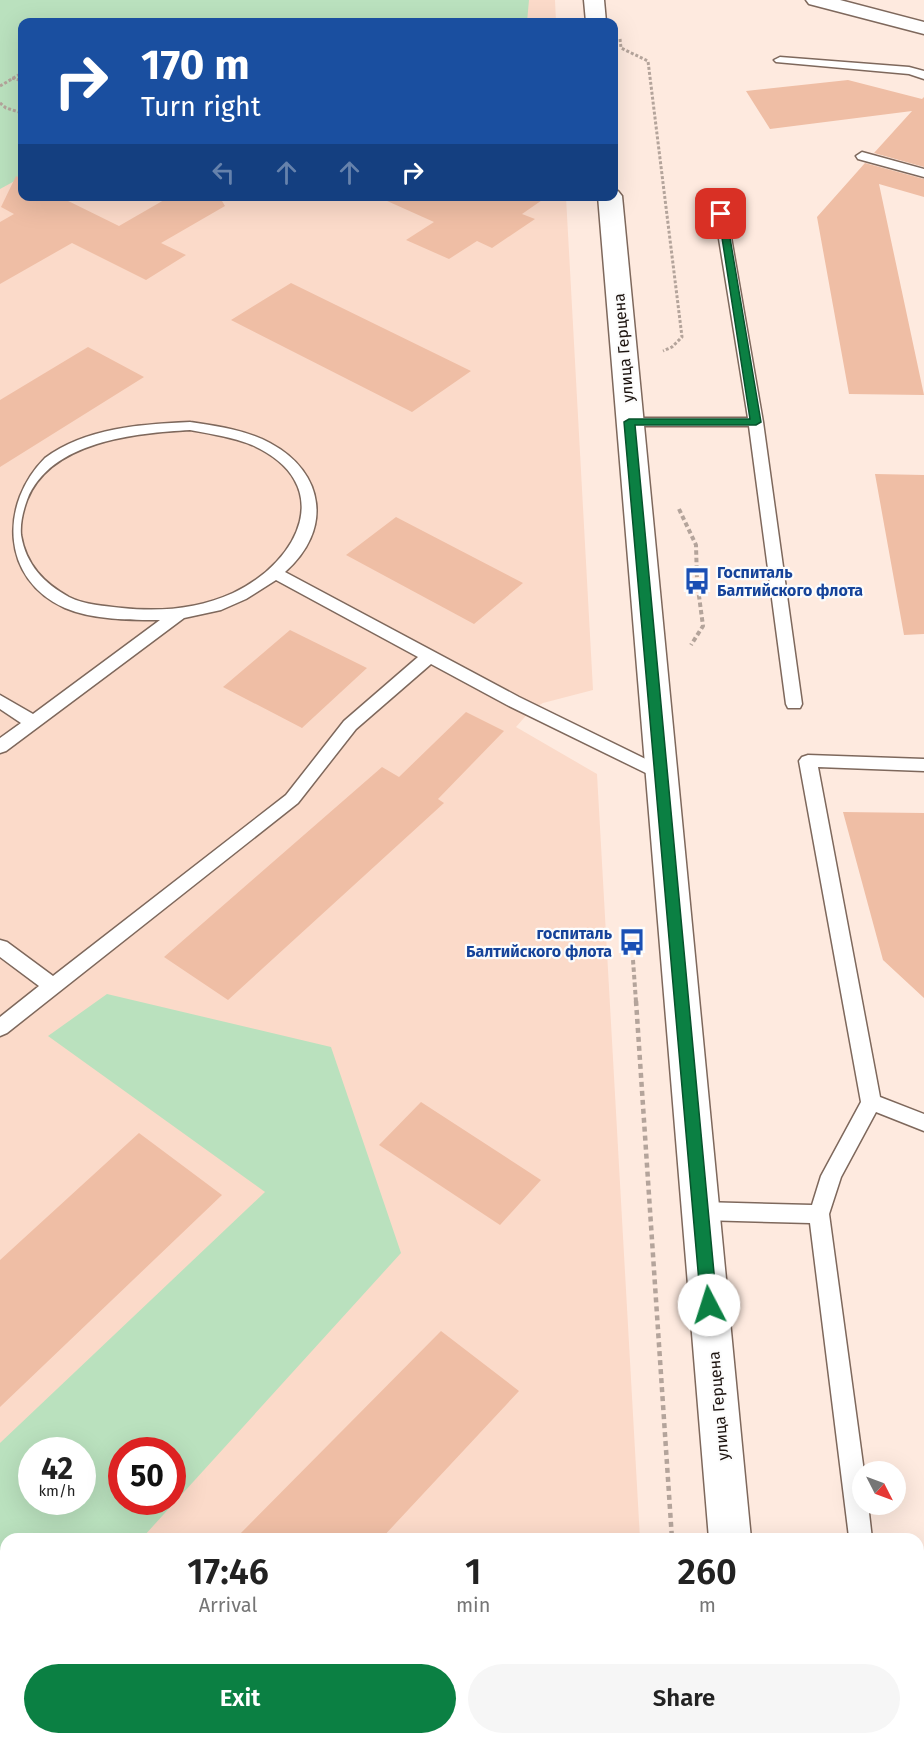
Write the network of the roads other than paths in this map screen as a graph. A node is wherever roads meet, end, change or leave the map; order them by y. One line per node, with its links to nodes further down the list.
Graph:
1 (594, 0): 3 (main road)
2 (816, 0): 4 (main road)
3 (596, 18)
4 (924, 28)
5 (780, 60): 6 (lane)
6 (924, 75)
7 (862, 156): 8 (lane)
8 (924, 173)
9 (610, 201): 11 (main road, улица Герцена)
10 (721, 214): 12 (lane)
11 (629, 422): 12 (lane); 21 (main road, улица Герцена)
12 (756, 422): 17 (lane)
13 (277, 574): 14 (lane); 14 (lane); 15 (lane)
14 (179, 614): 18 (lane)
15 (430, 656): 21 (lane); 23 (lane)
16 (0, 701): 18 (lane)
17 (795, 704)
18 (33, 722): 19 (lane)
19 (0, 747)
20 (924, 765): 25 (lane)
21 (660, 772): 27 (main road, улица Герцена)
22 (0, 947): 23 (lane)
23 (53, 986): 24 (lane)
24 (0, 1028)
25 (871, 1102): 26 (lane); 28 (lane)
26 (924, 1123)
27 (701, 1211): 28 (lane); 29 (main road, улица Герцена)
28 (819, 1214): 30 (lane)
29 (729, 1533)
30 (860, 1533)

